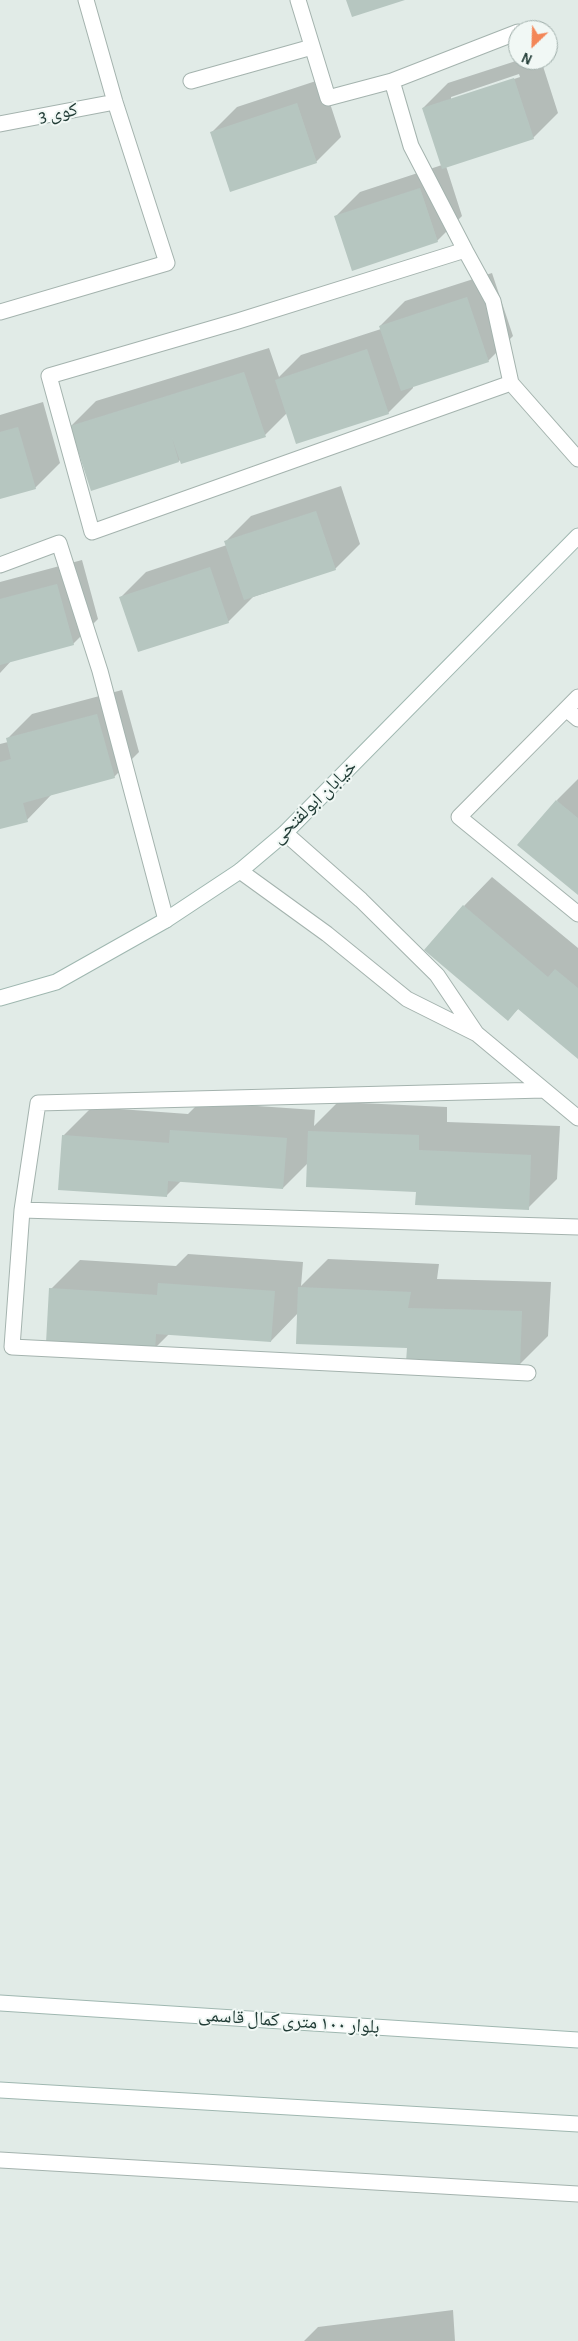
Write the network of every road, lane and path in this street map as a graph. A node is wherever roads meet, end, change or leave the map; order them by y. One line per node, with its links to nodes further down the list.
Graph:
1 (86, 0): 7 (street)
2 (298, 0): 4 (street)
3 (508, 36): 6 (street)
4 (312, 47): 5 (street); 6 (street)
5 (191, 81)
6 (392, 81): 9 (street)
7 (115, 102): 8 (street, کوی 3); 10 (street)
8 (0, 124)
9 (465, 250): 11 (street); 11 (street)
10 (0, 312)
11 (511, 383): 12 (street)
12 (578, 459)
13 (578, 536): 18 (street, خیابان ابولفتحی)
14 (0, 565): 21 (street)
15 (578, 696): 16 (street)
16 (566, 709): 17 (street); 20 (street)
17 (578, 719)
18 (285, 833): 19 (street, خیابان ابولفتحی); 23 (street)
19 (240, 872): 21 (street, خیابان ابولفتحی); 23 (street)
20 (578, 914)
21 (166, 920): 22 (street, خیابان ابولفتحی)
22 (0, 998)
23 (477, 1034): 24 (street)
24 (544, 1090): 25 (street); 26 (street)
25 (578, 1118)
26 (22, 1210): 27 (street); 28 (street)
27 (578, 1227)
28 (528, 1373)
29 (0, 2003): 30 (street, بلوار ۱۰۰ متری کمال قاسمی)
30 (578, 2040)
31 (0, 2090): 32 (street)
32 (578, 2124)
33 (0, 2160): 34 (street)
34 (578, 2194)

